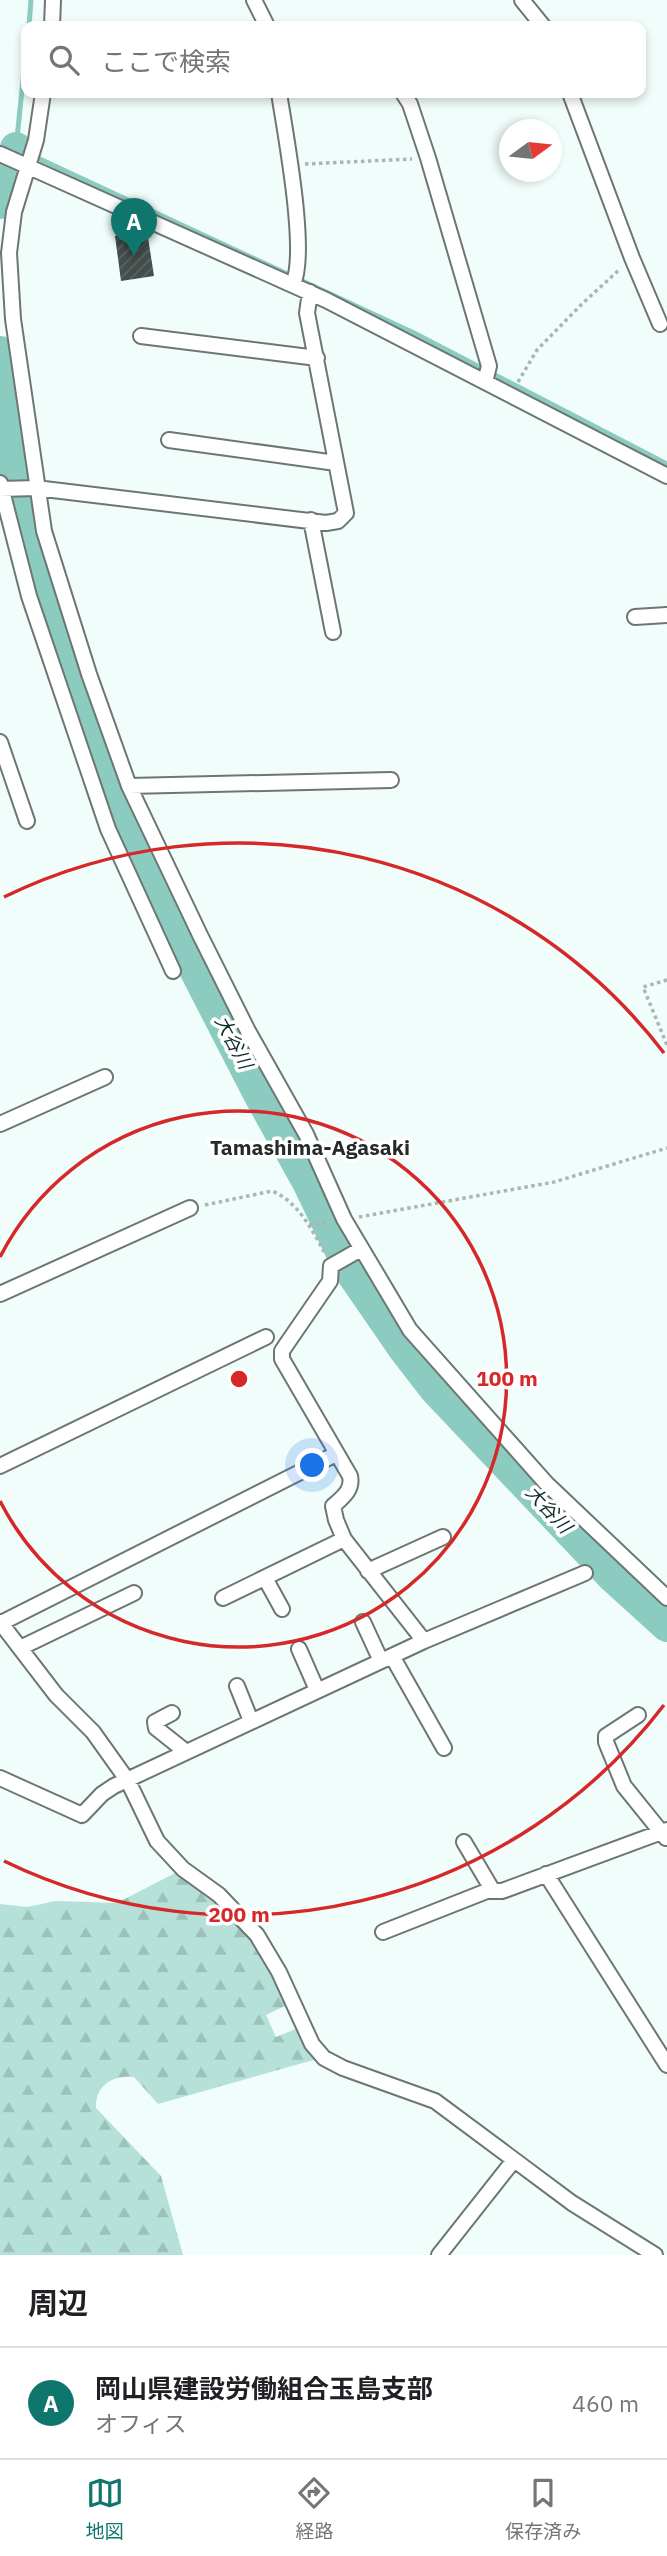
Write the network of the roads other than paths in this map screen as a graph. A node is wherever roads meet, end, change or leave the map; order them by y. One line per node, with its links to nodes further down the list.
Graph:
1 (53, 0): 4 (street)
2 (254, 0): 5 (street)
3 (522, 0): 6 (street)
4 (52, 21)
5 (264, 21)
6 (539, 21)
7 (42, 98): 12 (street)
8 (280, 98): 13 (street)
9 (406, 98): 18 (street)
10 (572, 98): 15 (street)
11 (0, 154): 12 (street)
12 (29, 165): 13 (street); 23 (street)
13 (296, 277): 14 (street)
14 (310, 292): 17 (street); 18 (street)
15 (660, 324)
16 (141, 336): 17 (street)
17 (317, 358): 20 (street)
18 (487, 375): 21 (street)
19 (169, 440): 20 (street)
20 (336, 463): 25 (street)
21 (667, 476)
22 (0, 482): 24 (street)
23 (36, 488): 24 (street); 25 (street); 31 (street)
24 (0, 489): 33 (street)
25 (311, 520): 28 (street)
26 (667, 615): 27 (street)
27 (635, 617)
28 (333, 632)
29 (0, 742): 32 (street)
30 (391, 780): 31 (street)
31 (129, 786): 37 (street)
32 (27, 821)
33 (173, 971)
34 (105, 1077): 35 (street)
35 (0, 1124)
36 (190, 1208): 38 (street)
37 (361, 1249): 40 (street); 49 (street)
38 (0, 1294)
39 (267, 1337): 41 (street)
40 (336, 1454): 43 (street); 52 (street)
41 (0, 1466)
42 (443, 1537): 44 (street)
43 (344, 1539): 44 (street); 46 (street)
44 (368, 1571): 53 (street)
45 (584, 1573): 53 (street)
46 (265, 1577): 48 (street); 50 (street)
47 (134, 1593): 54 (street)
48 (223, 1598)
49 (667, 1598)
50 (282, 1609)
51 (363, 1622): 56 (street)
52 (0, 1623): 54 (street)
53 (424, 1641): 56 (street)
54 (20, 1648): 65 (street)
55 (299, 1648): 58 (street)
56 (386, 1658): 58 (street); 62 (street)
57 (237, 1686): 61 (street)
58 (317, 1690): 61 (street)
59 (172, 1713): 63 (street)
60 (638, 1715): 66 (street)
61 (251, 1721): 63 (street)
62 (444, 1748)
63 (185, 1751): 65 (street)
64 (0, 1778): 65 (street)
65 (128, 1781): 72 (street)
66 (665, 1834): 68 (street)
67 (464, 1842): 69 (street)
68 (546, 1874): 69 (street); 71 (street)
69 (493, 1891): 70 (street)
70 (383, 1932)
71 (667, 2065)
72 (514, 2160): 73 (street); 74 (street)
73 (439, 2255)
74 (655, 2255)

